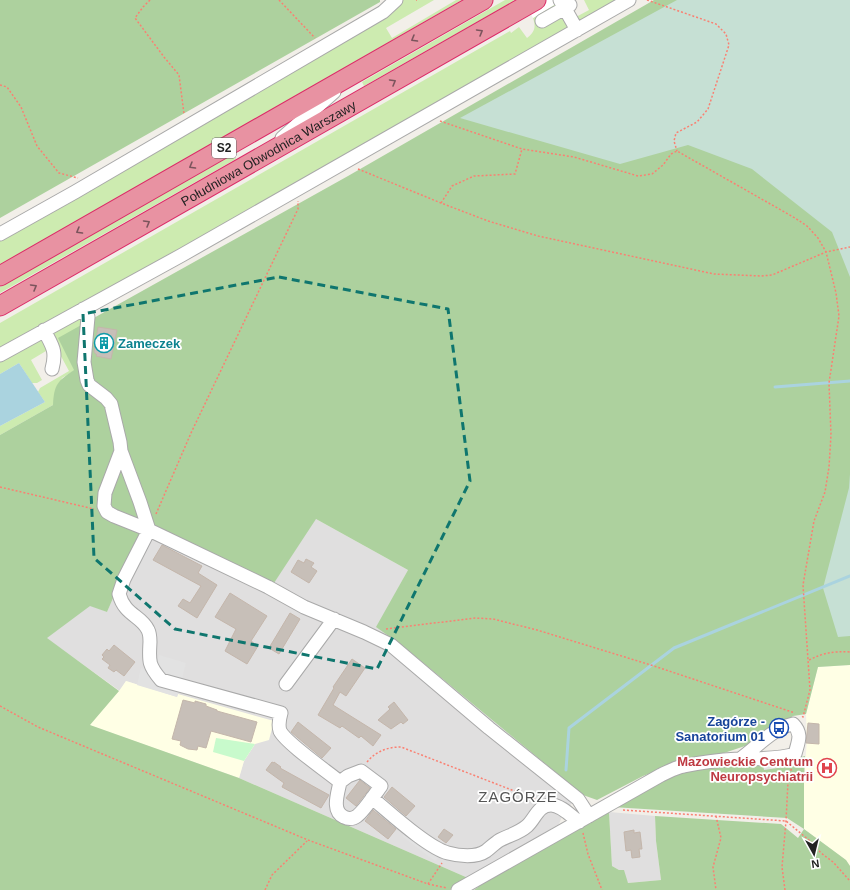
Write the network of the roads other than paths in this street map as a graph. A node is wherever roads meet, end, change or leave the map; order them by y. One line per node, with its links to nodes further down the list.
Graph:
1 (396, 0): 13 (street)
2 (483, 0): 8 (highway, Południowa Obwodnica Warszawy / S2, one-way to 8)
3 (629, 0): 7 (street)
4 (531, 3): 9 (highway, Południowa Obwodnica Warszawy / S2, one-way to 4)
5 (565, 4): 6 (street); 7 (street)
6 (542, 21)
7 (577, 30): 16 (street)
8 (356, 73): 10 (street); 11 (highway, Południowa Obwodnica Warszawy / S2)
9 (368, 96): 10 (street); 12 (highway, Południowa Obwodnica Warszawy / S2)
10 (307, 116): 11 (street); 12 (street)
11 (246, 136): 14 (highway, Południowa Obwodnica Warszawy / S2, one-way to 14)
12 (259, 158): 15 (highway, Południowa Obwodnica Warszawy / S2, one-way to 12)
13 (0, 234)
14 (0, 276)
15 (0, 306)
16 (83, 309): 17 (street); 20 (street)
17 (44, 330): 18 (street); 19 (street)
18 (0, 355)
19 (52, 369)
20 (121, 451): 21 (street); 21 (street)
21 (149, 530): 22 (street); 25 (street)
22 (334, 619): 23 (street); 27 (street)
23 (286, 684)
24 (740, 759): 24 (street); 27 (street)
25 (340, 782): 26 (street); 26 (street)
26 (372, 798): 27 (street)
27 (584, 819): 28 (street)
28 (453, 889)

